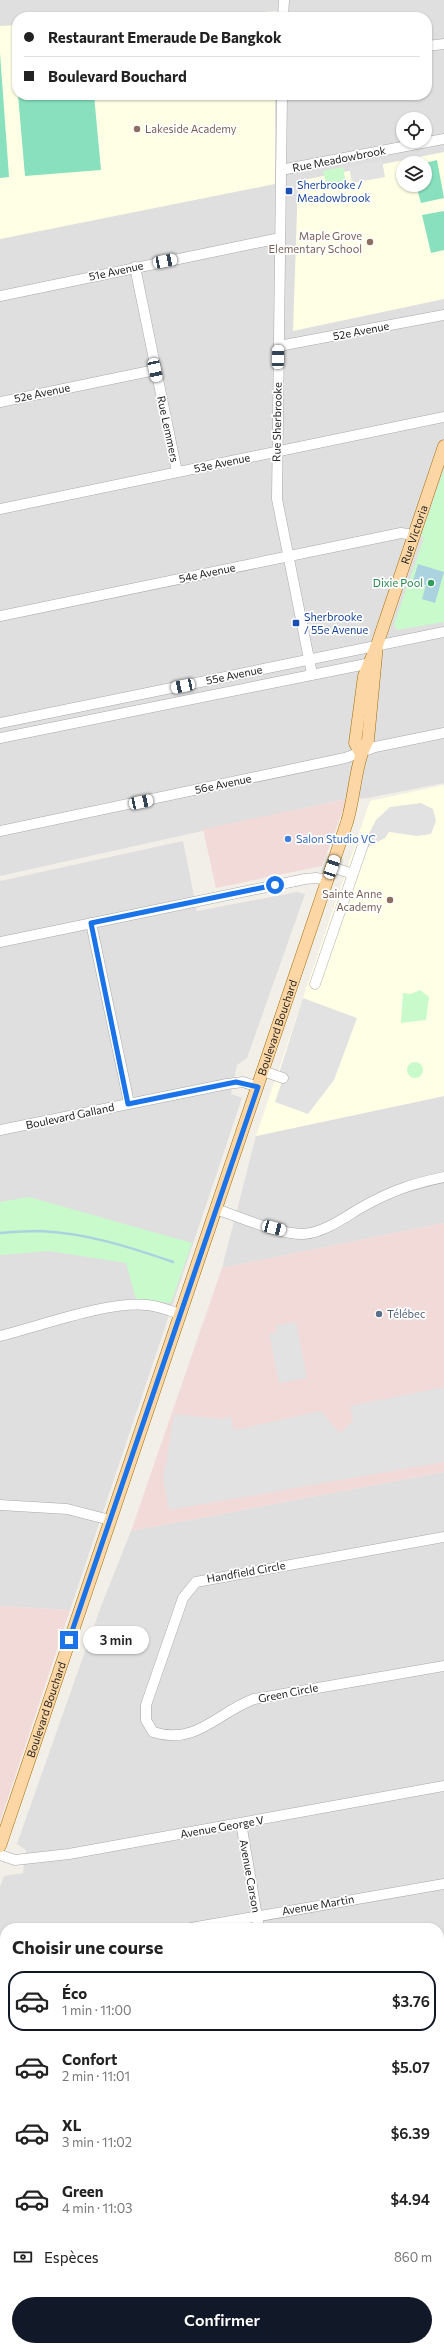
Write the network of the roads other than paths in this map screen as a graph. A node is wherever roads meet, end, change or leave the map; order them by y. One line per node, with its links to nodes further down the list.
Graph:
1 (284, 0): 2 (street)
2 (283, 12)
3 (444, 44): 4 (street)
4 (432, 45)
5 (282, 100): 7 (street, Rue Sherbrooke)
6 (444, 138): 7 (street, Rue Meadowbrook)
7 (281, 170): 8 (street, Rue Sherbrooke)
8 (280, 238): 9 (street, 51e Avenue); 12 (street, Rue Sherbrooke)
9 (135, 267): 10 (street, 51e Avenue); 13 (street, Rue Lemmers)
10 (0, 296)
11 (444, 315): 12 (street, 52e Avenue)
12 (279, 346): 17 (street, Rue Sherbrooke)
13 (155, 370): 14 (street, 52e Avenue); 18 (street, Rue Lemmers)
14 (0, 402)
15 (444, 417): 17 (street, 53e Avenue)
16 (444, 446): 20 (main road, Rue Victoria)
17 (277, 452): 18 (street, 53e Avenue); 21 (street, Rue Sherbrooke)
18 (177, 472): 19 (street, 53e Avenue)
19 (0, 509)
20 (413, 535): 21 (street, 54e Avenue); 24 (main road, Rue Victoria)
21 (288, 556): 22 (street, 54e Avenue); 25 (street, Rue Sherbrooke)
22 (0, 616)
23 (444, 632): 24 (street, 55e Avenue)
24 (377, 645): 25 (street, 55e Avenue); 26 (main road, Rue Victoria)
25 (309, 659): 27 (street, Rue Sherbrooke); 28 (street, 55e Avenue)
26 (373, 662): 27 (street, 55e Avenue); 31 (main road, Rue Victoria)
27 (312, 674): 30 (street, 55e Avenue)
28 (0, 723)
29 (444, 733): 31 (street, 56e Avenue)
30 (0, 738)
31 (360, 752): 32 (main road, Rue Victoria); 33 (street, 56e Avenue)
32 (354, 800): 35 (main road, Boulevard Bouchard)
33 (0, 831)
34 (364, 842): 36 (street)
35 (332, 867): 36 (street); 37 (main road, Boulevard Bouchard)
36 (353, 874): 40 (street)
37 (328, 880): 38 (street); 41 (main road, Boulevard Bouchard)
38 (91, 923): 39 (street); 44 (street)
39 (0, 942)
40 (315, 984)
41 (263, 1071): 42 (street); 43 (main road, Boulevard Bouchard)
42 (283, 1078)
43 (258, 1087): 44 (street, Boulevard Galland); 47 (main road, Boulevard Bouchard)
44 (128, 1104): 45 (street, Boulevard Galland)
45 (0, 1130)
46 (444, 1177): 47 (street)
47 (216, 1209): 48 (main road, Boulevard Bouchard)
48 (179, 1314): 49 (street); 51 (main road, Boulevard Bouchard)
49 (0, 1336)
50 (0, 1505): 51 (street)
51 (110, 1520): 57 (main road, Boulevard Bouchard)
52 (444, 1537): 54 (street, Handfield Circle)
53 (444, 1666): 54 (street, Green Circle)
54 (146, 1720)
55 (444, 1786): 56 (street, Avenue George V)
56 (241, 1823): 58 (street, Avenue George V); 60 (street, Avenue Carson)
57 (0, 1846)
58 (0, 1855)
59 (444, 1884): 60 (street, Avenue Martin)
60 (257, 1916): 61 (street, Avenue Martin); 62 (street, Avenue Carson)
61 (218, 1923)
62 (259, 1923)

